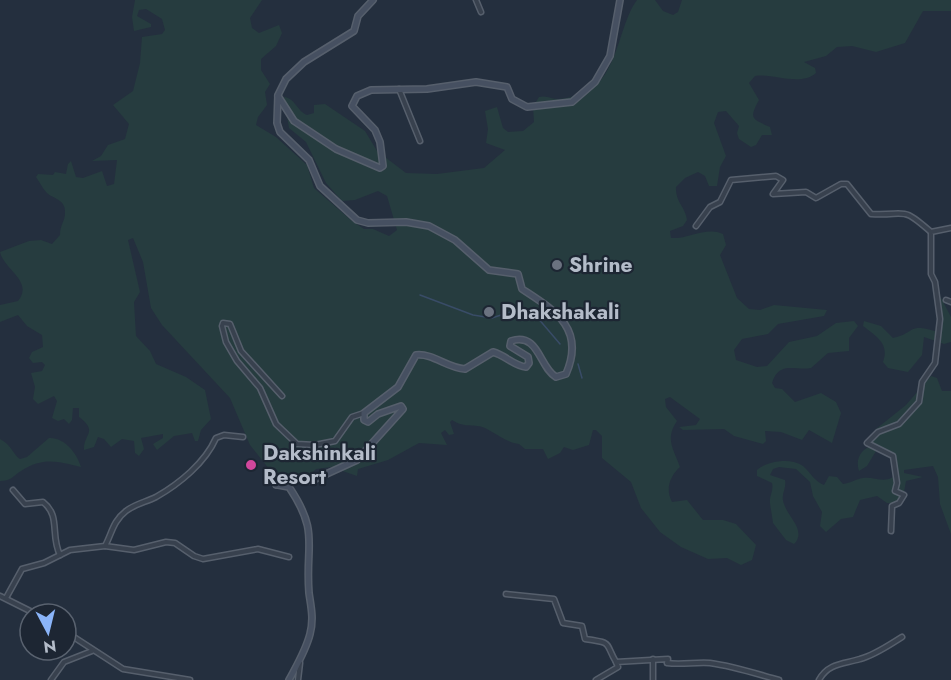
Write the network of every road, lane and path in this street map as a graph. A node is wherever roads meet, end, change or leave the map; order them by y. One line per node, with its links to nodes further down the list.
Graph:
1 (373, 0): 6 (main road)
2 (476, 0): 4 (street)
3 (621, 0): 5 (main road)
4 (481, 12)
5 (399, 89): 6 (main road); 7 (street)
6 (278, 95): 14 (main road)
7 (420, 141)
8 (696, 226): 10 (street)
9 (951, 228): 10 (street)
10 (931, 232): 17 (street)
11 (946, 300): 12 (street)
12 (951, 302)
13 (282, 396): 14 (street)
14 (364, 413): 28 (main road)
15 (243, 437): 18 (street)
16 (13, 490): 19 (street)
17 (891, 531)
18 (105, 546): 19 (street); 20 (street)
19 (60, 555): 23 (street)
20 (289, 557)
21 (507, 594): 30 (street)
22 (0, 596): 23 (street)
23 (6, 598): 24 (street)
24 (18, 604)
25 (902, 637): 38 (street)
26 (78, 639): 27 (street)
27 (92, 651): 31 (street); 32 (street)
28 (301, 658): 33 (main road); 34 (street)
29 (653, 659): 30 (street); 36 (street); 37 (street)
30 (616, 662): 35 (street)
31 (51, 680)
32 (190, 680)
33 (289, 680)
34 (298, 680)
35 (596, 680)
36 (652, 680)
37 (779, 680)
38 (819, 680)

